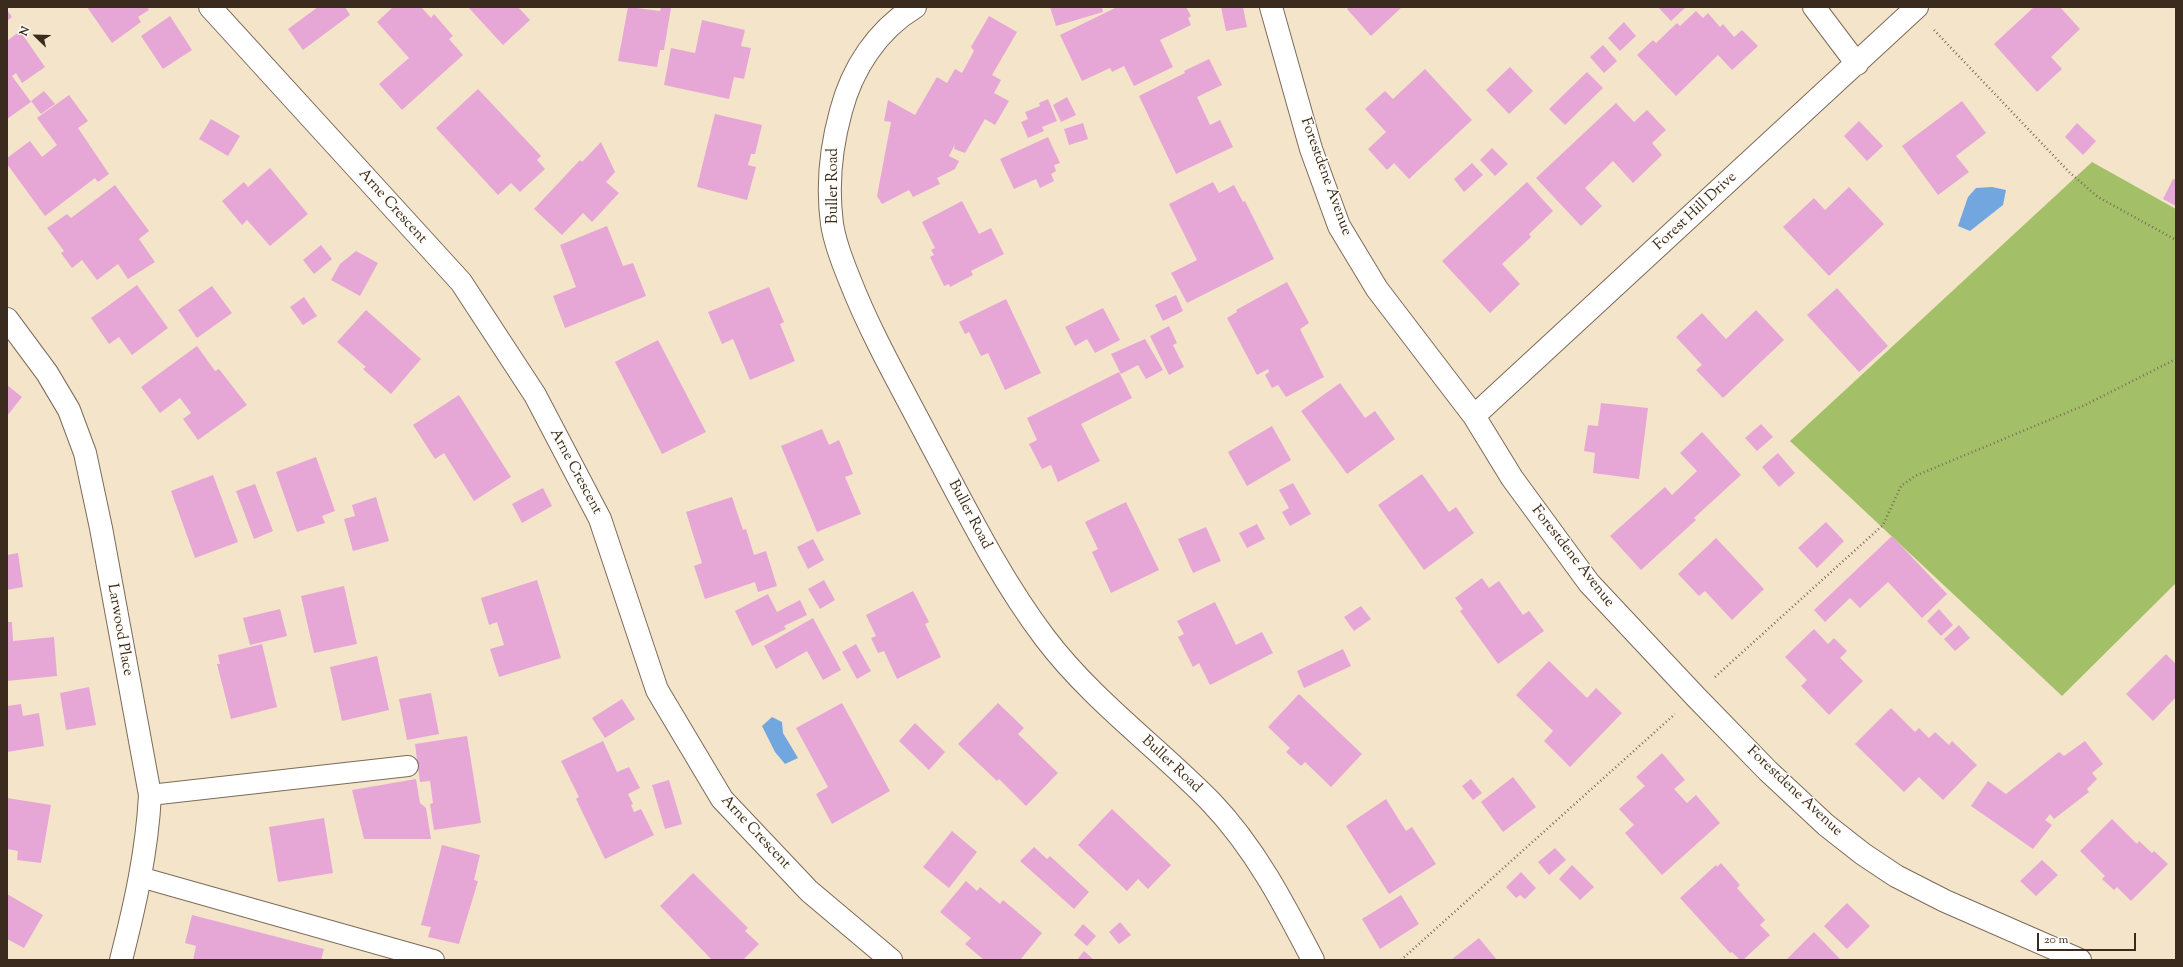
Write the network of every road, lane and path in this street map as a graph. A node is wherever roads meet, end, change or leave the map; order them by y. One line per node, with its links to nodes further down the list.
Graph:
1 (210, 7): 18 (street, Arne Crescent)
2 (1271, 7): 11 (street, Forestdene Avenue)
3 (1814, 7): 7 (street)
4 (1917, 7): 7 (street, Forest Hill Drive)
5 (912, 8): 19 (street, Buller Road)
6 (1936, 31): 8 (path)
7 (1857, 64): 11 (street, Forest Hill Drive)
8 (2176, 240)
9 (7, 319): 14 (street, Larwood Place)
10 (2176, 359): 12 (path)
11 (1474, 416): 12 (street, Forestdene Avenue)
12 (1695, 696): 20 (path); 21 (street, Forestdene Avenue)
13 (408, 766): 14 (lane)
14 (150, 795): 15 (street, Larwood Place)
15 (140, 877): 16 (street, Larwood Place); 17 (lane)
16 (121, 960)
17 (434, 960)
18 (891, 960)
19 (1313, 960)
20 (1401, 960)
21 (2080, 960)

